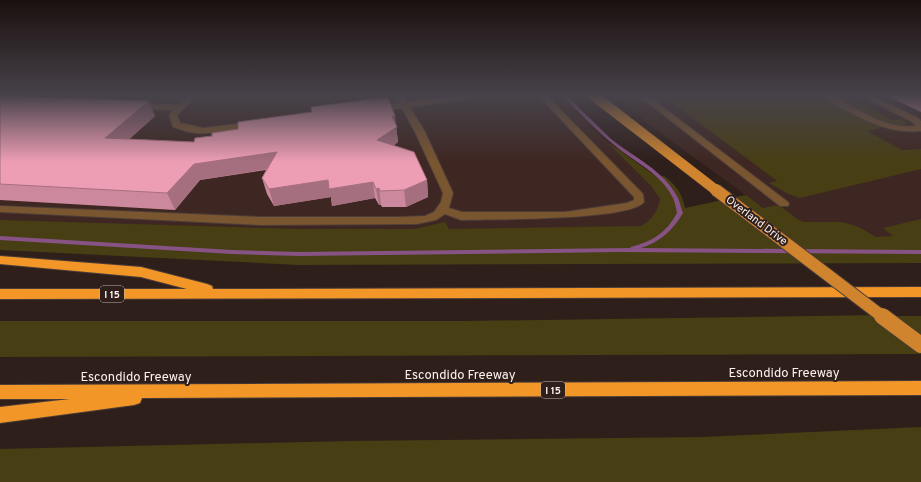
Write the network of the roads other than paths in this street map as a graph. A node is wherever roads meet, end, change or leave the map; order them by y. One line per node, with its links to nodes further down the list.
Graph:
1 (173, 117): 8 (lane)
2 (411, 117): 11 (lane)
3 (564, 117): 11 (lane)
4 (621, 117): 16 (main road, Overland Drive, bridge)
5 (671, 117): 9 (lane)
6 (870, 117): 7 (lane)
7 (910, 117)
8 (264, 124)
9 (784, 204)
10 (0, 209): 11 (lane)
11 (444, 210)
12 (0, 260): 14 (highway)
13 (921, 292): 14 (highway, I 15)
14 (224, 293): 15 (highway, I 15)
15 (0, 294)
16 (921, 345)
17 (921, 388): 19 (highway, Escondido Freeway / I 15)
18 (0, 392): 19 (highway, Escondido Freeway / I 15)
19 (185, 392): 20 (highway)
20 (0, 415)

